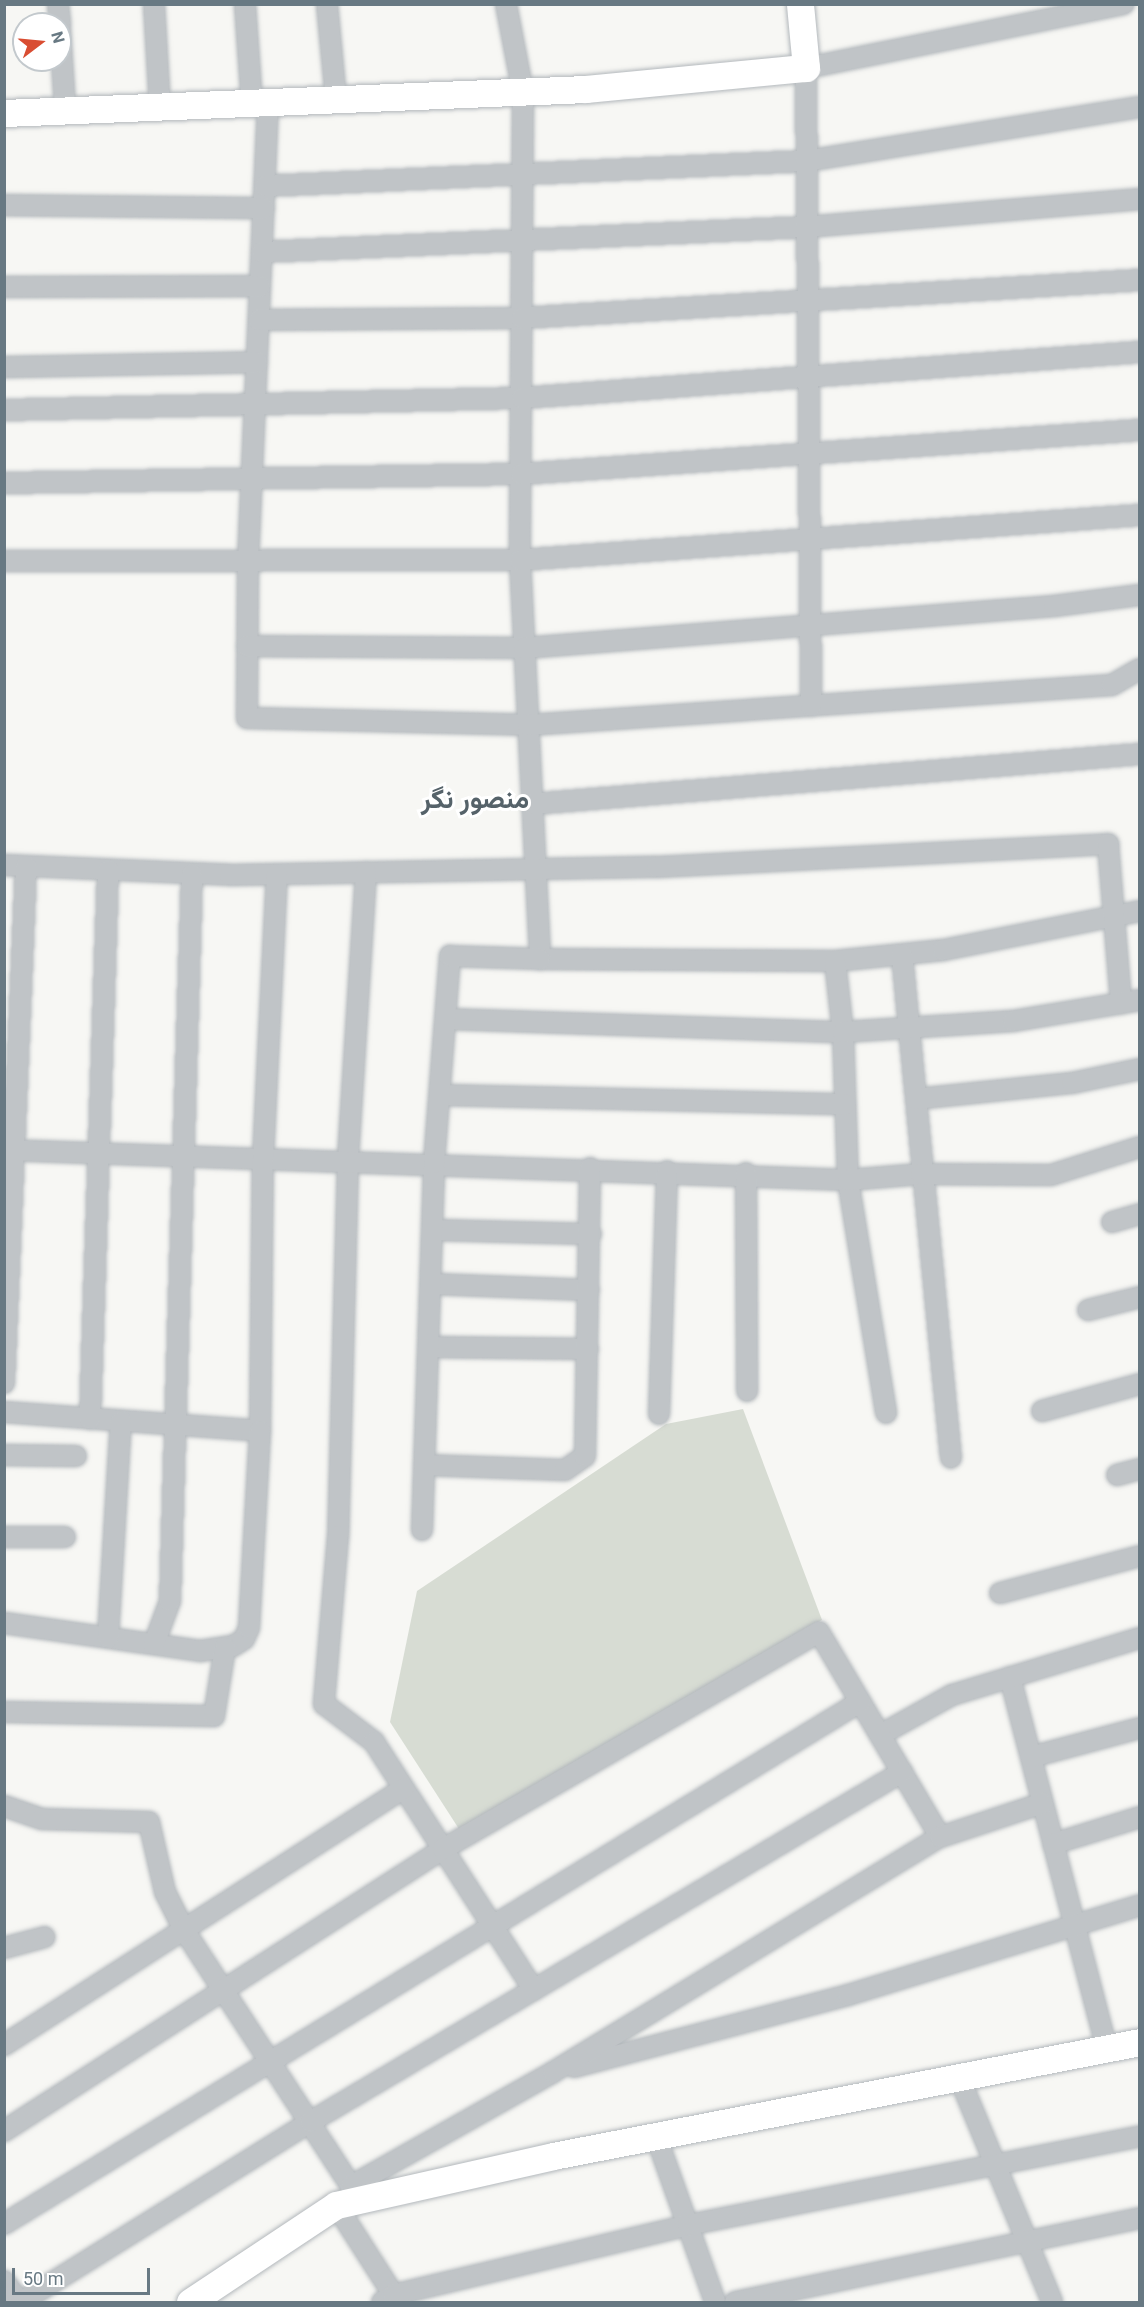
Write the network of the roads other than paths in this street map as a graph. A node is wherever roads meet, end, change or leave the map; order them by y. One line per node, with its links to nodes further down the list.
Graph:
1 (154, 4): 14 (street)
2 (245, 4): 11 (street)
3 (327, 4): 10 (street)
4 (506, 4): 9 (street)
5 (800, 4): 7 (street)
6 (1124, 4): 7 (street)
7 (806, 68): 9 (street); 16 (street)
8 (63, 72): 13 (street)
9 (523, 92): 10 (street); 17 (street)
10 (336, 100): 11 (street)
11 (260, 104): 14 (street); 18 (street)
12 (1140, 106): 16 (street)
13 (65, 107): 14 (street); 15 (street)
14 (160, 108)
15 (4, 113)
16 (806, 161): 17 (street); 22 (street)
17 (524, 176): 18 (street); 23 (street)
18 (265, 186): 21 (street)
19 (1140, 199): 22 (street)
20 (4, 205): 21 (street)
21 (264, 208): 24 (street)
22 (807, 227): 23 (street); 28 (street)
23 (523, 241): 24 (street); 29 (street)
24 (262, 252): 26 (street)
25 (1140, 280): 28 (street)
26 (260, 286): 27 (street); 30 (street)
27 (4, 287)
28 (808, 300): 29 (street); 34 (street)
29 (522, 318): 30 (street); 35 (street)
30 (259, 320): 32 (street)
31 (1140, 352): 34 (street)
32 (257, 362): 33 (street); 36 (street)
33 (4, 367)
34 (808, 377): 35 (street); 39 (street)
35 (522, 398): 36 (street); 40 (street)
36 (255, 405): 37 (street); 41 (street)
37 (4, 410)
38 (1140, 430): 39 (street)
39 (809, 454): 40 (street); 44 (street)
40 (521, 474): 41 (street); 45 (street)
41 (251, 479): 42 (street); 47 (street)
42 (4, 483)
43 (1140, 515): 44 (street)
44 (809, 539): 45 (street); 49 (street)
45 (520, 560): 47 (street); 51 (street)
46 (4, 561): 47 (street)
47 (248, 562): 50 (street)
48 (1140, 595): 49 (street)
49 (810, 625): 51 (street); 53 (street)
50 (247, 646): 51 (street); 54 (street)
51 (525, 648): 54 (street)
52 (1140, 669): 53 (street)
53 (811, 706): 54 (street)
54 (528, 725): 56 (street)
55 (1140, 754): 56 (street)
56 (532, 804): 59 (street)
57 (4, 866): 58 (street)
58 (26, 866): 60 (street); 78 (street)
59 (536, 868): 61 (street); 65 (street); 67 (street)
60 (108, 870): 62 (street); 79 (street)
61 (366, 872): 63 (street); 82 (street)
62 (192, 873): 63 (street); 80 (street)
63 (277, 874): 81 (street)
64 (1140, 911): 65 (street)
65 (1112, 916): 66 (street); 69 (street)
66 (902, 955): 68 (street); 71 (street)
67 (540, 959): 68 (street); 70 (street)
68 (835, 961): 72 (street)
69 (1130, 1001): 71 (street)
70 (446, 1019): 72 (street); 74 (street)
71 (909, 1028): 72 (street); 75 (street)
72 (843, 1032): 76 (street)
73 (1140, 1069): 75 (street)
74 (441, 1095): 76 (street); 83 (street)
75 (916, 1100): 87 (street)
76 (845, 1104): 88 (street)
77 (1140, 1147): 87 (street)
78 (9, 1150): 79 (street); 99 (street)
79 (99, 1153): 80 (street); 106 (street)
80 (184, 1156): 81 (street); 108 (street)
81 (263, 1158): 82 (street); 109 (street)
82 (348, 1161): 83 (street); 133 (street)
83 (434, 1163): 84 (street); 91 (street)
84 (590, 1168): 85 (street); 92 (street)
85 (667, 1171): 86 (street); 104 (street)
86 (746, 1173): 88 (street); 101 (street)
87 (921, 1174): 88 (street); 112 (street)
88 (848, 1180): 105 (street)
89 (1140, 1214): 90 (street)
90 (1112, 1222)
91 (434, 1230): 92 (street); 93 (street)
92 (591, 1234): 94 (street)
93 (432, 1284): 94 (street); 97 (street)
94 (589, 1290): 98 (street)
95 (1140, 1297): 96 (street)
96 (1088, 1310)
97 (429, 1347): 98 (street); 113 (street)
98 (588, 1348): 113 (street)
99 (4, 1383)
100 (1140, 1384): 102 (street)
101 (747, 1391)
102 (1042, 1411)
103 (4, 1412): 106 (street)
104 (659, 1413)
105 (886, 1413)
106 (90, 1419): 107 (street)
107 (121, 1421): 108 (street); 122 (street)
108 (177, 1425): 109 (street); 124 (street)
109 (260, 1431): 125 (street)
110 (4, 1455): 111 (street)
111 (76, 1456)
112 (951, 1458)
113 (424, 1465): 116 (street)
114 (1140, 1469): 115 (street)
115 (1117, 1475)
116 (422, 1530)
117 (4, 1537): 118 (street)
118 (65, 1537)
119 (1139, 1559): 120 (street)
120 (1000, 1593)
121 (4, 1623): 122 (street)
122 (108, 1637): 124 (street)
123 (1140, 1638): 126 (street)
124 (154, 1644): 125 (street)
125 (225, 1648): 128 (street)
126 (1010, 1677): 130 (street); 131 (street)
127 (860, 1702): 130 (street); 139 (street); 142 (street)
128 (4, 1712)
129 (1140, 1728): 131 (street)
130 (880, 1735): 132 (street)
131 (1031, 1757): 134 (street)
132 (902, 1773): 137 (street); 146 (street)
133 (404, 1788): 139 (street); 143 (street)
134 (1043, 1803): 137 (street); 138 (street)
135 (4, 1806): 143 (street)
136 (1140, 1817): 138 (street)
137 (940, 1837): 152 (street)
138 (1053, 1844): 141 (street)
139 (443, 1849): 142 (street); 147 (street)
140 (1140, 1905): 141 (street)
141 (1074, 1924): 150 (street); 152 (street)
142 (493, 1926): 146 (street); 151 (street)
143 (184, 1930): 147 (street); 149 (street)
144 (45, 1937): 145 (street)
145 (4, 1948)
146 (534, 1990): 154 (street)
147 (226, 1992): 151 (street); 155 (street)
148 (1140, 2042): 150 (street)
149 (4, 2046)
150 (1107, 2049): 153 (street)
151 (271, 2061): 154 (street); 161 (street)
152 (553, 2072): 159 (street)
153 (959, 2077): 156 (street); 158 (street)
154 (310, 2122): 159 (street); 166 (street)
155 (4, 2131)
156 (657, 2136): 159 (street); 162 (street)
157 (1140, 2136): 158 (street)
158 (995, 2164): 162 (street); 163 (street)
159 (349, 2197): 165 (street); 167 (street)
160 (1140, 2218): 163 (street)
161 (4, 2224)
162 (688, 2225): 165 (street); 168 (street)
163 (1026, 2239): 169 (street); 170 (street)
164 (4, 2280): 166 (street)
165 (391, 2300)
166 (20, 2302)
167 (190, 2302)
168 (715, 2302)
169 (735, 2302)
170 (1052, 2302)

